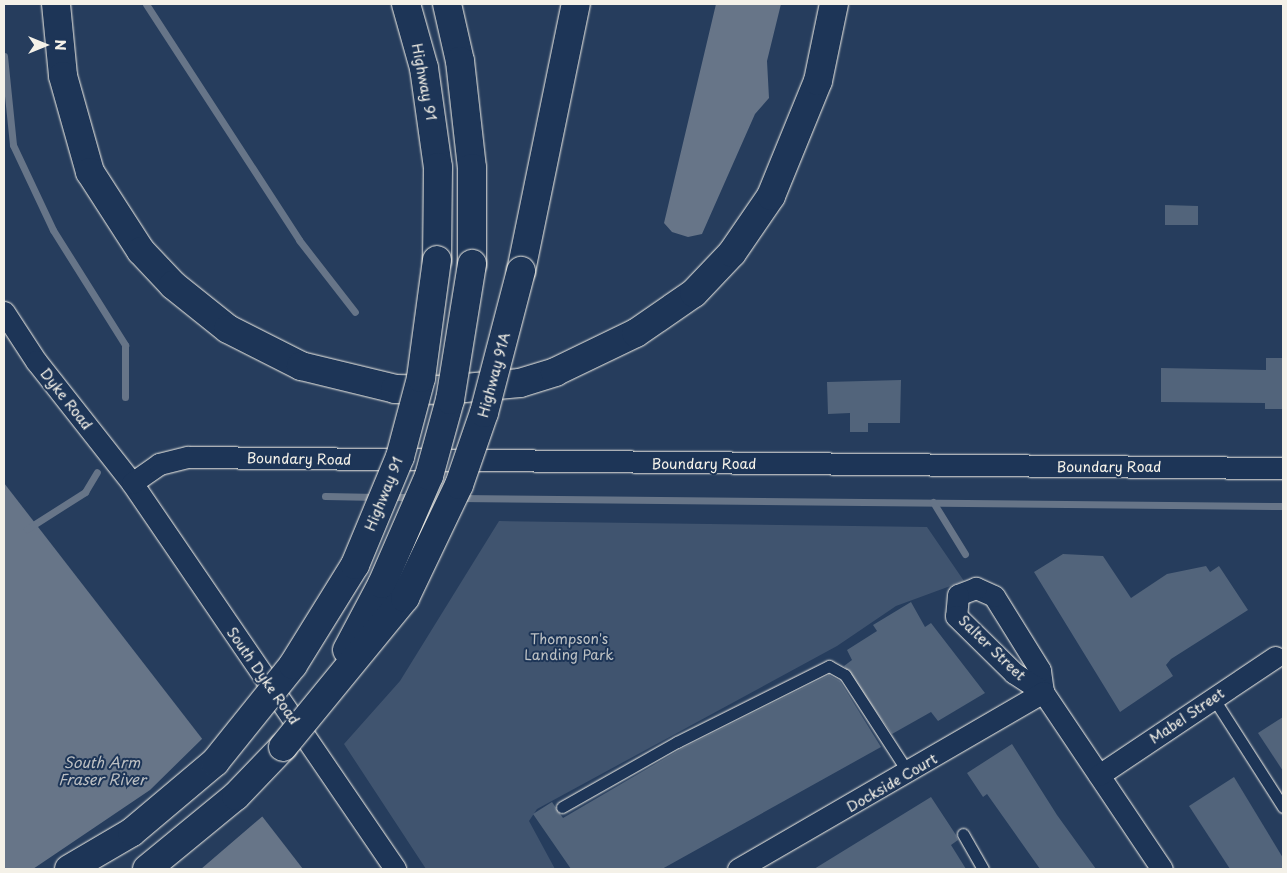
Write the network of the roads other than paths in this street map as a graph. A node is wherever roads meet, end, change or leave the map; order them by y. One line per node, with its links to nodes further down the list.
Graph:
1 (56, 4): 5 (highway)
2 (406, 4): 18 (highway, Highway 91, bridge)
3 (447, 4): 12 (highway, bridge)
4 (576, 4): 12 (highway, Highway 91A, bridge)
5 (834, 4)
6 (4, 312): 8 (street, Dyke Road)
7 (1283, 468): 8 (street, Boundary Road)
8 (132, 483): 20 (street, South Dyke Road)
9 (1275, 656): 11 (street, Mabel Street)
10 (1043, 692): 10 (street, Salter Street); 13 (street, Dockside Court); 14 (street, Salter Street)
11 (1214, 699): 14 (street, Mabel Street); 16 (lane)
12 (317, 707): 19 (highway, bridge)
13 (909, 774): 15 (lane); 21 (street, Dockside Court)
14 (1099, 775): 23 (street, Salter Street)
15 (562, 807)
16 (1283, 807)
17 (963, 834): 22 (lane)
18 (69, 869)
19 (147, 869)
20 (394, 869)
21 (738, 869)
22 (983, 869)
23 (1162, 869)

